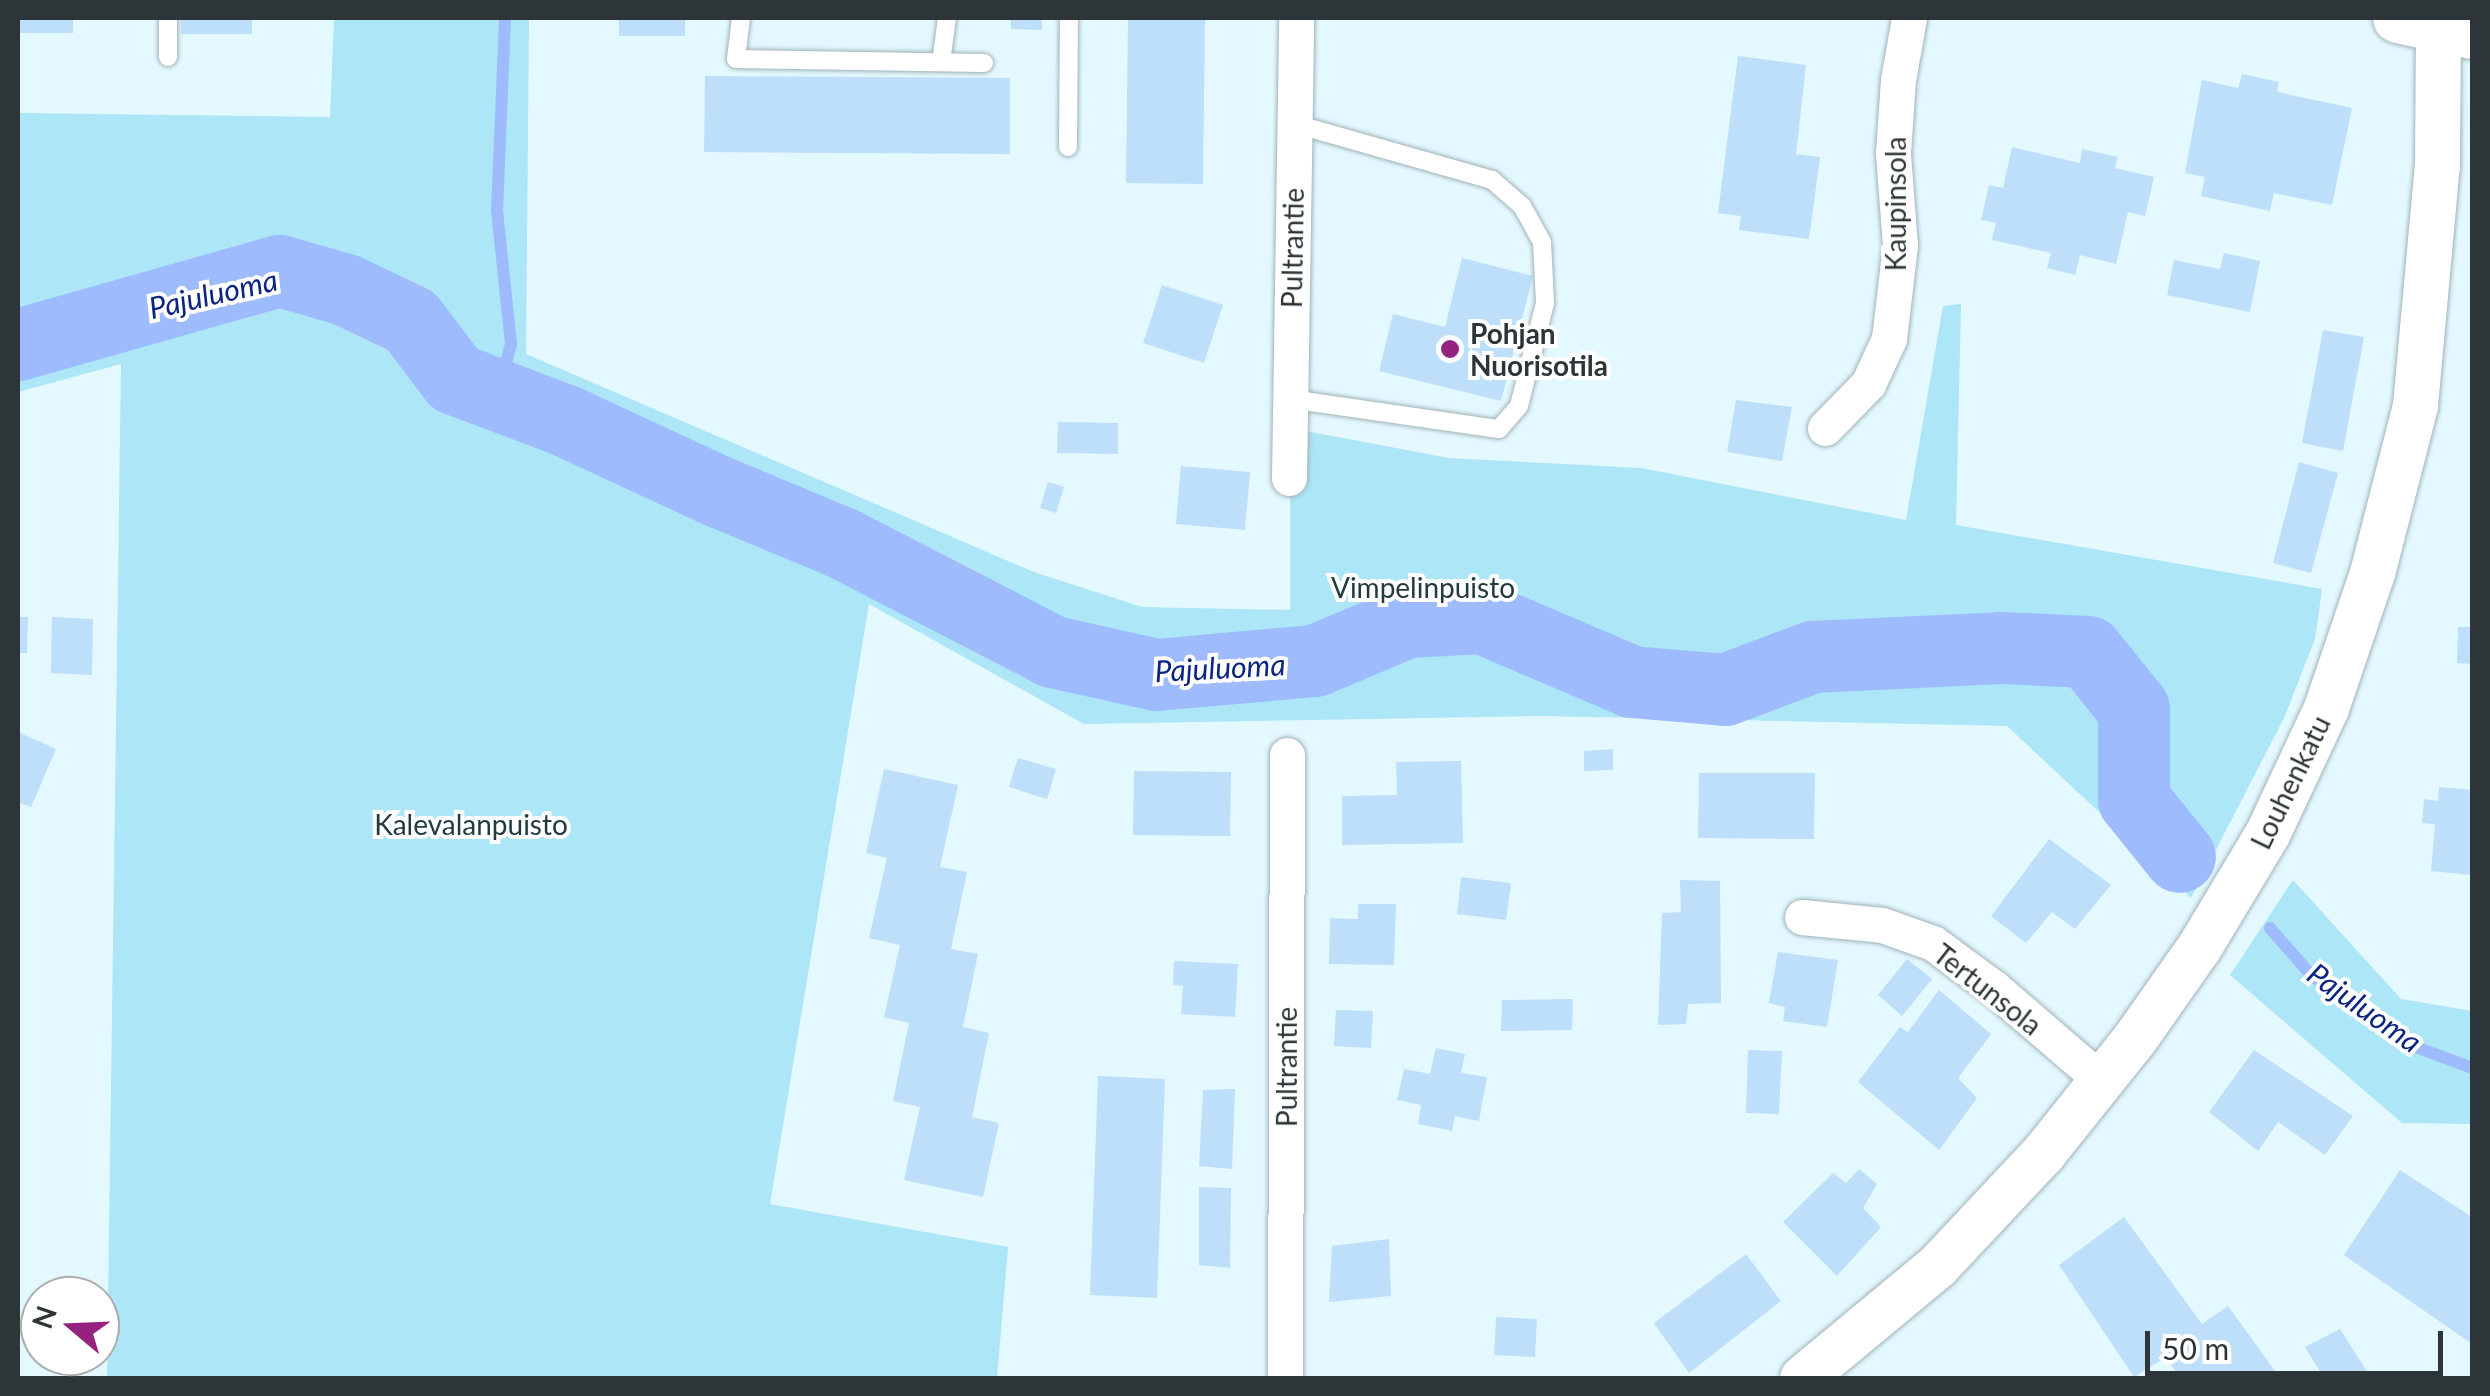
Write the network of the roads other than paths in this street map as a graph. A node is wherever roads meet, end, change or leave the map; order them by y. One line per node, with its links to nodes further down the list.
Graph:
1 (168, 18): 8 (lane)
2 (742, 18): 9 (lane)
3 (947, 18): 9 (lane)
4 (1069, 18): 12 (lane)
5 (1296, 18): 11 (street, Pultrantie)
6 (1909, 18): 14 (street, Kaupinsola)
7 (2437, 24): 18 (street, Louhenkatu)
8 (168, 57)
9 (941, 62): 10 (lane)
10 (984, 64)
11 (1294, 124): 13 (street, Pultrantie); 13 (lane)
12 (1068, 147)
13 (1290, 399): 15 (street, Pultrantie)
14 (1824, 428)
15 (1288, 478)
16 (1287, 755): 19 (street, Pultrantie)
17 (1802, 918): 18 (street, Tertunsola)
18 (2102, 1081): 20 (street, Louhenkatu)
19 (1285, 1378)
20 (1802, 1378)

